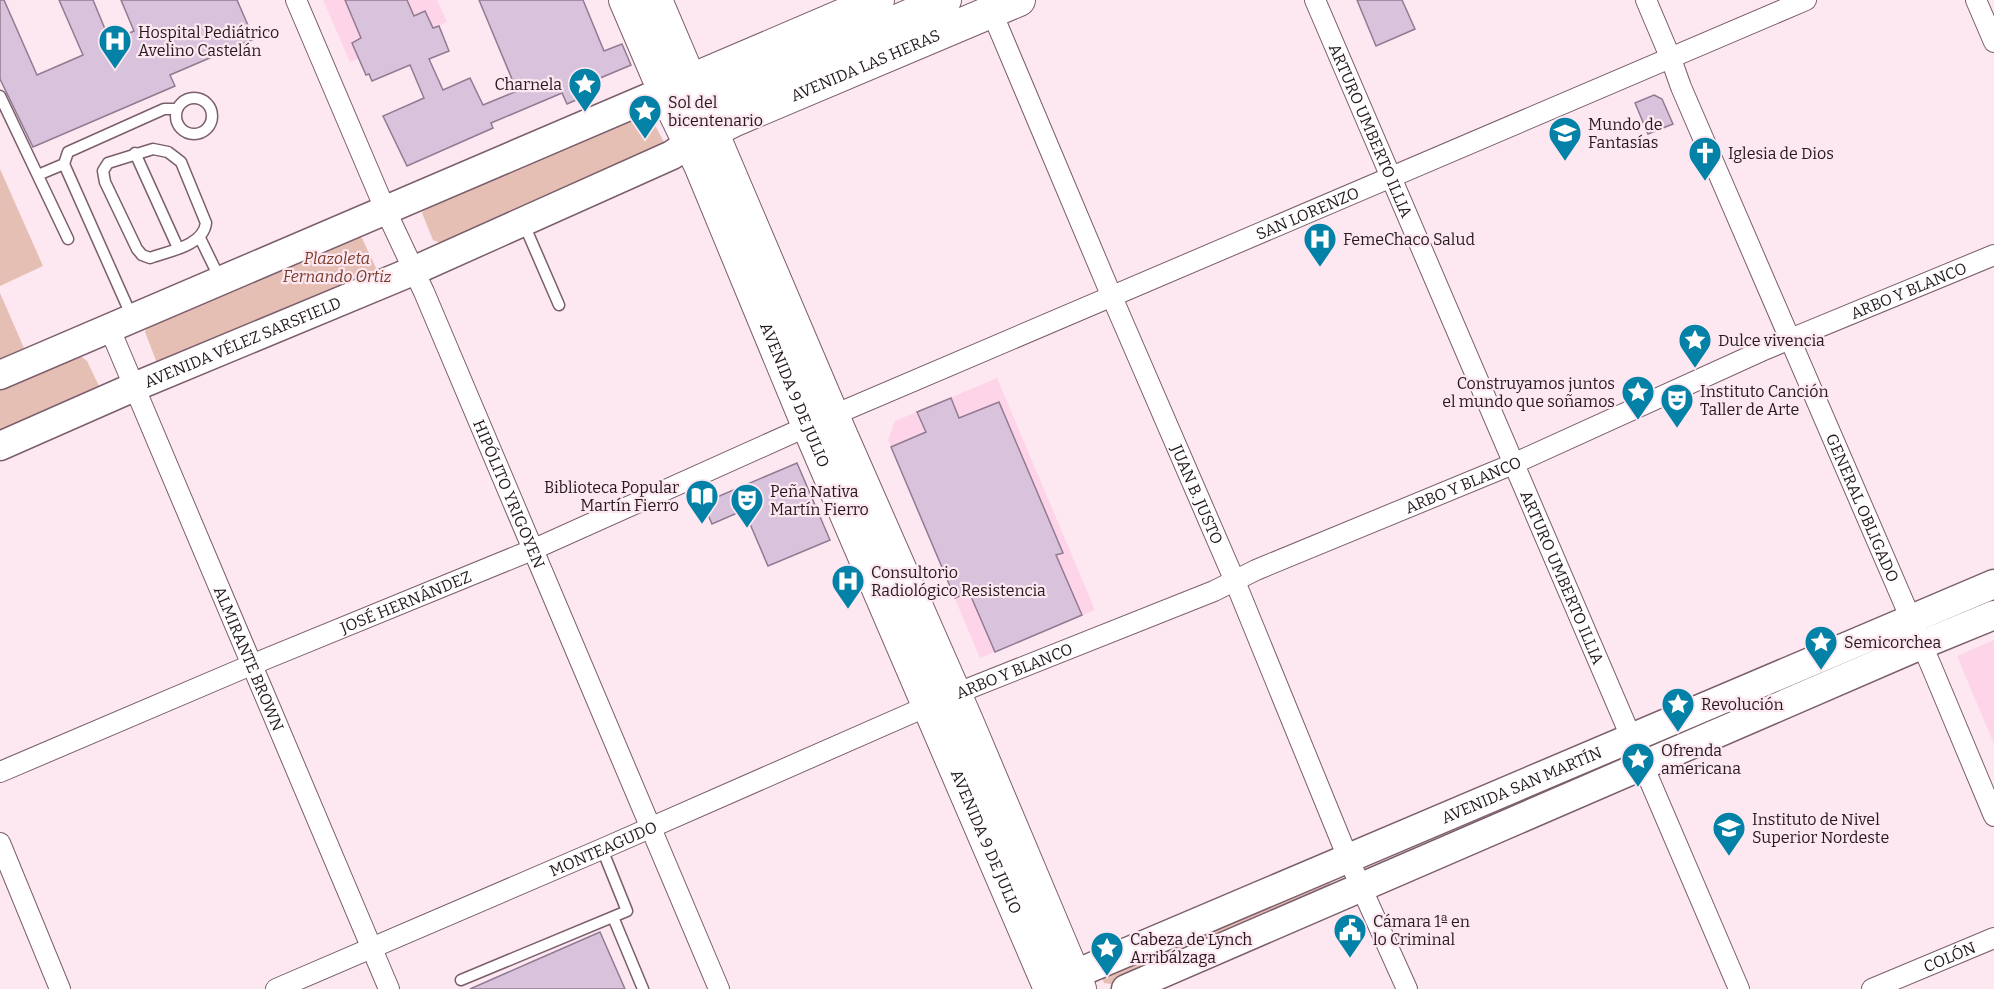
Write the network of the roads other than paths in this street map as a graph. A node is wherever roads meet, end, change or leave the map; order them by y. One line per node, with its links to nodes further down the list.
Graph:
1 (296, 0): 20 (street, HIPÓLITO YRIGOYEN)
2 (625, 0): 15 (main road, AVENIDA 9 DE JULIO)
3 (656, 0): 15 (main road, AVENIDA 9 DE JULIO)
4 (878, 0): 15 (main road)
5 (945, 0): 15 (main road, AVENIDA LAS HERAS)
6 (1315, 0): 19 (street, ARTURO UMBERTO ILLIA)
7 (1646, 0): 12 (street, GENERAL OBLIGADO)
8 (1806, 0): 12 (street, SAN LORENZO)
9 (1976, 0): 11 (street)
10 (1000, 4): 15 (main road, AVENIDA LAS HERAS); 28 (street, JUAN B. JUSTO)
11 (1994, 42)
12 (1671, 59): 19 (street, SAN LORENZO); 31 (street, GENERAL OBLIGADO)
13 (0, 96): 18 (lane)
14 (177, 109): 17 (lane)
15 (692, 110): 20 (main road); 21 (main road, AVENIDA VÉLEZ SARSFIELD); 34 (main road, AVENIDA 9 DE JULIO)
16 (135, 153): 23 (lane); 24 (lane); 24 (lane)
17 (64, 164): 18 (lane); 30 (lane)
18 (38, 175): 22 (lane)
19 (1390, 177): 28 (street, SAN LORENZO); 36 (street, ARTURO UMBERTO ILLIA)
20 (384, 209): 26 (street, HIPÓLITO YRIGOYEN); 27 (main road)
21 (523, 222): 26 (main road, AVENIDA VÉLEZ SARSFIELD); 29 (lane)
22 (68, 238)
23 (200, 238): 24 (lane); 27 (lane)
24 (178, 248)
25 (1994, 255): 31 (street, ARBO Y BLANCO)
26 (413, 271): 33 (main road, AVENIDA VÉLEZ SARSFIELD); 37 (street, HIPÓLITO YRIGOYEN)
27 (220, 279): 30 (main road)
28 (1112, 297): 34 (street, SAN LORENZO); 38 (street, JUAN B. JUSTO)
29 (560, 304)
30 (120, 322): 32 (main road); 33 (street, ALMIRANTE BROWN)
31 (1790, 340): 36 (street, ARBO Y BLANCO); 41 (street, GENERAL OBLIGADO)
32 (0, 375)
33 (134, 387): 35 (main road, AVENIDA VÉLEZ SARSFIELD); 42 (street, ALMIRANTE BROWN)
34 (821, 421): 37 (street, JOSÉ HERNÁNDEZ); 43 (main road, AVENIDA 9 DE JULIO)
35 (0, 446)
36 (1513, 464): 38 (street, ARBO Y BLANCO); 44 (street, ARTURO UMBERTO ILLIA)
37 (532, 550): 42 (street, JOSÉ HERNÁNDEZ); 48 (street, HIPÓLITO YRIGOYEN)
38 (1234, 579): 43 (street, ARBO Y BLANCO); 51 (street, JUAN B. JUSTO)
39 (1994, 584): 41 (main road, AVENIDA SAN MARTÍN)
40 (1994, 615): 41 (main road, AVENIDA SAN MARTÍN)
41 (1916, 632): 44 (main road, AVENIDA SAN MARTÍN); 45 (main road, AVENIDA SAN MARTÍN); 47 (street, GENERAL OBLIGADO)
42 (251, 665): 46 (street, JOSÉ HERNÁNDEZ); 55 (street, ALMIRANTE BROWN)
43 (942, 700): 48 (street, MONTEAGUDO); 57 (main road, AVENIDA 9 DE JULIO)
44 (1630, 738): 45 (street, ARTURO UMBERTO ILLIA); 51 (main road, AVENIDA SAN MARTÍN)
45 (1642, 765): 52 (main road, AVENIDA SAN MARTÍN); 65 (street, ARTURO UMBERTO ILLIA)
46 (0, 772)
47 (1994, 816)
48 (650, 828): 50 (street, MONTEAGUDO); 62 (street, HIPÓLITO YRIGOYEN)
49 (0, 843): 58 (street)
50 (602, 849): 53 (lane); 55 (street, MONTEAGUDO)
51 (1348, 858): 52 (street, JUAN B. JUSTO); 57 (main road, AVENIDA SAN MARTÍN)
52 (1362, 889): 63 (main road, AVENIDA SAN MARTÍN); 64 (street, JUAN B. JUSTO)
53 (612, 917): 56 (lane); 61 (lane)
54 (1994, 938): 66 (street, COLÓN)
55 (372, 946): 59 (street, MONTEAGUDO); 60 (street, ALMIRANTE BROWN)
56 (461, 980)
57 (1058, 985)
58 (60, 989)
59 (276, 989)
60 (389, 989)
61 (643, 989)
62 (719, 989)
63 (1126, 989)
64 (1407, 989)
65 (1739, 989)
66 (1872, 989)

